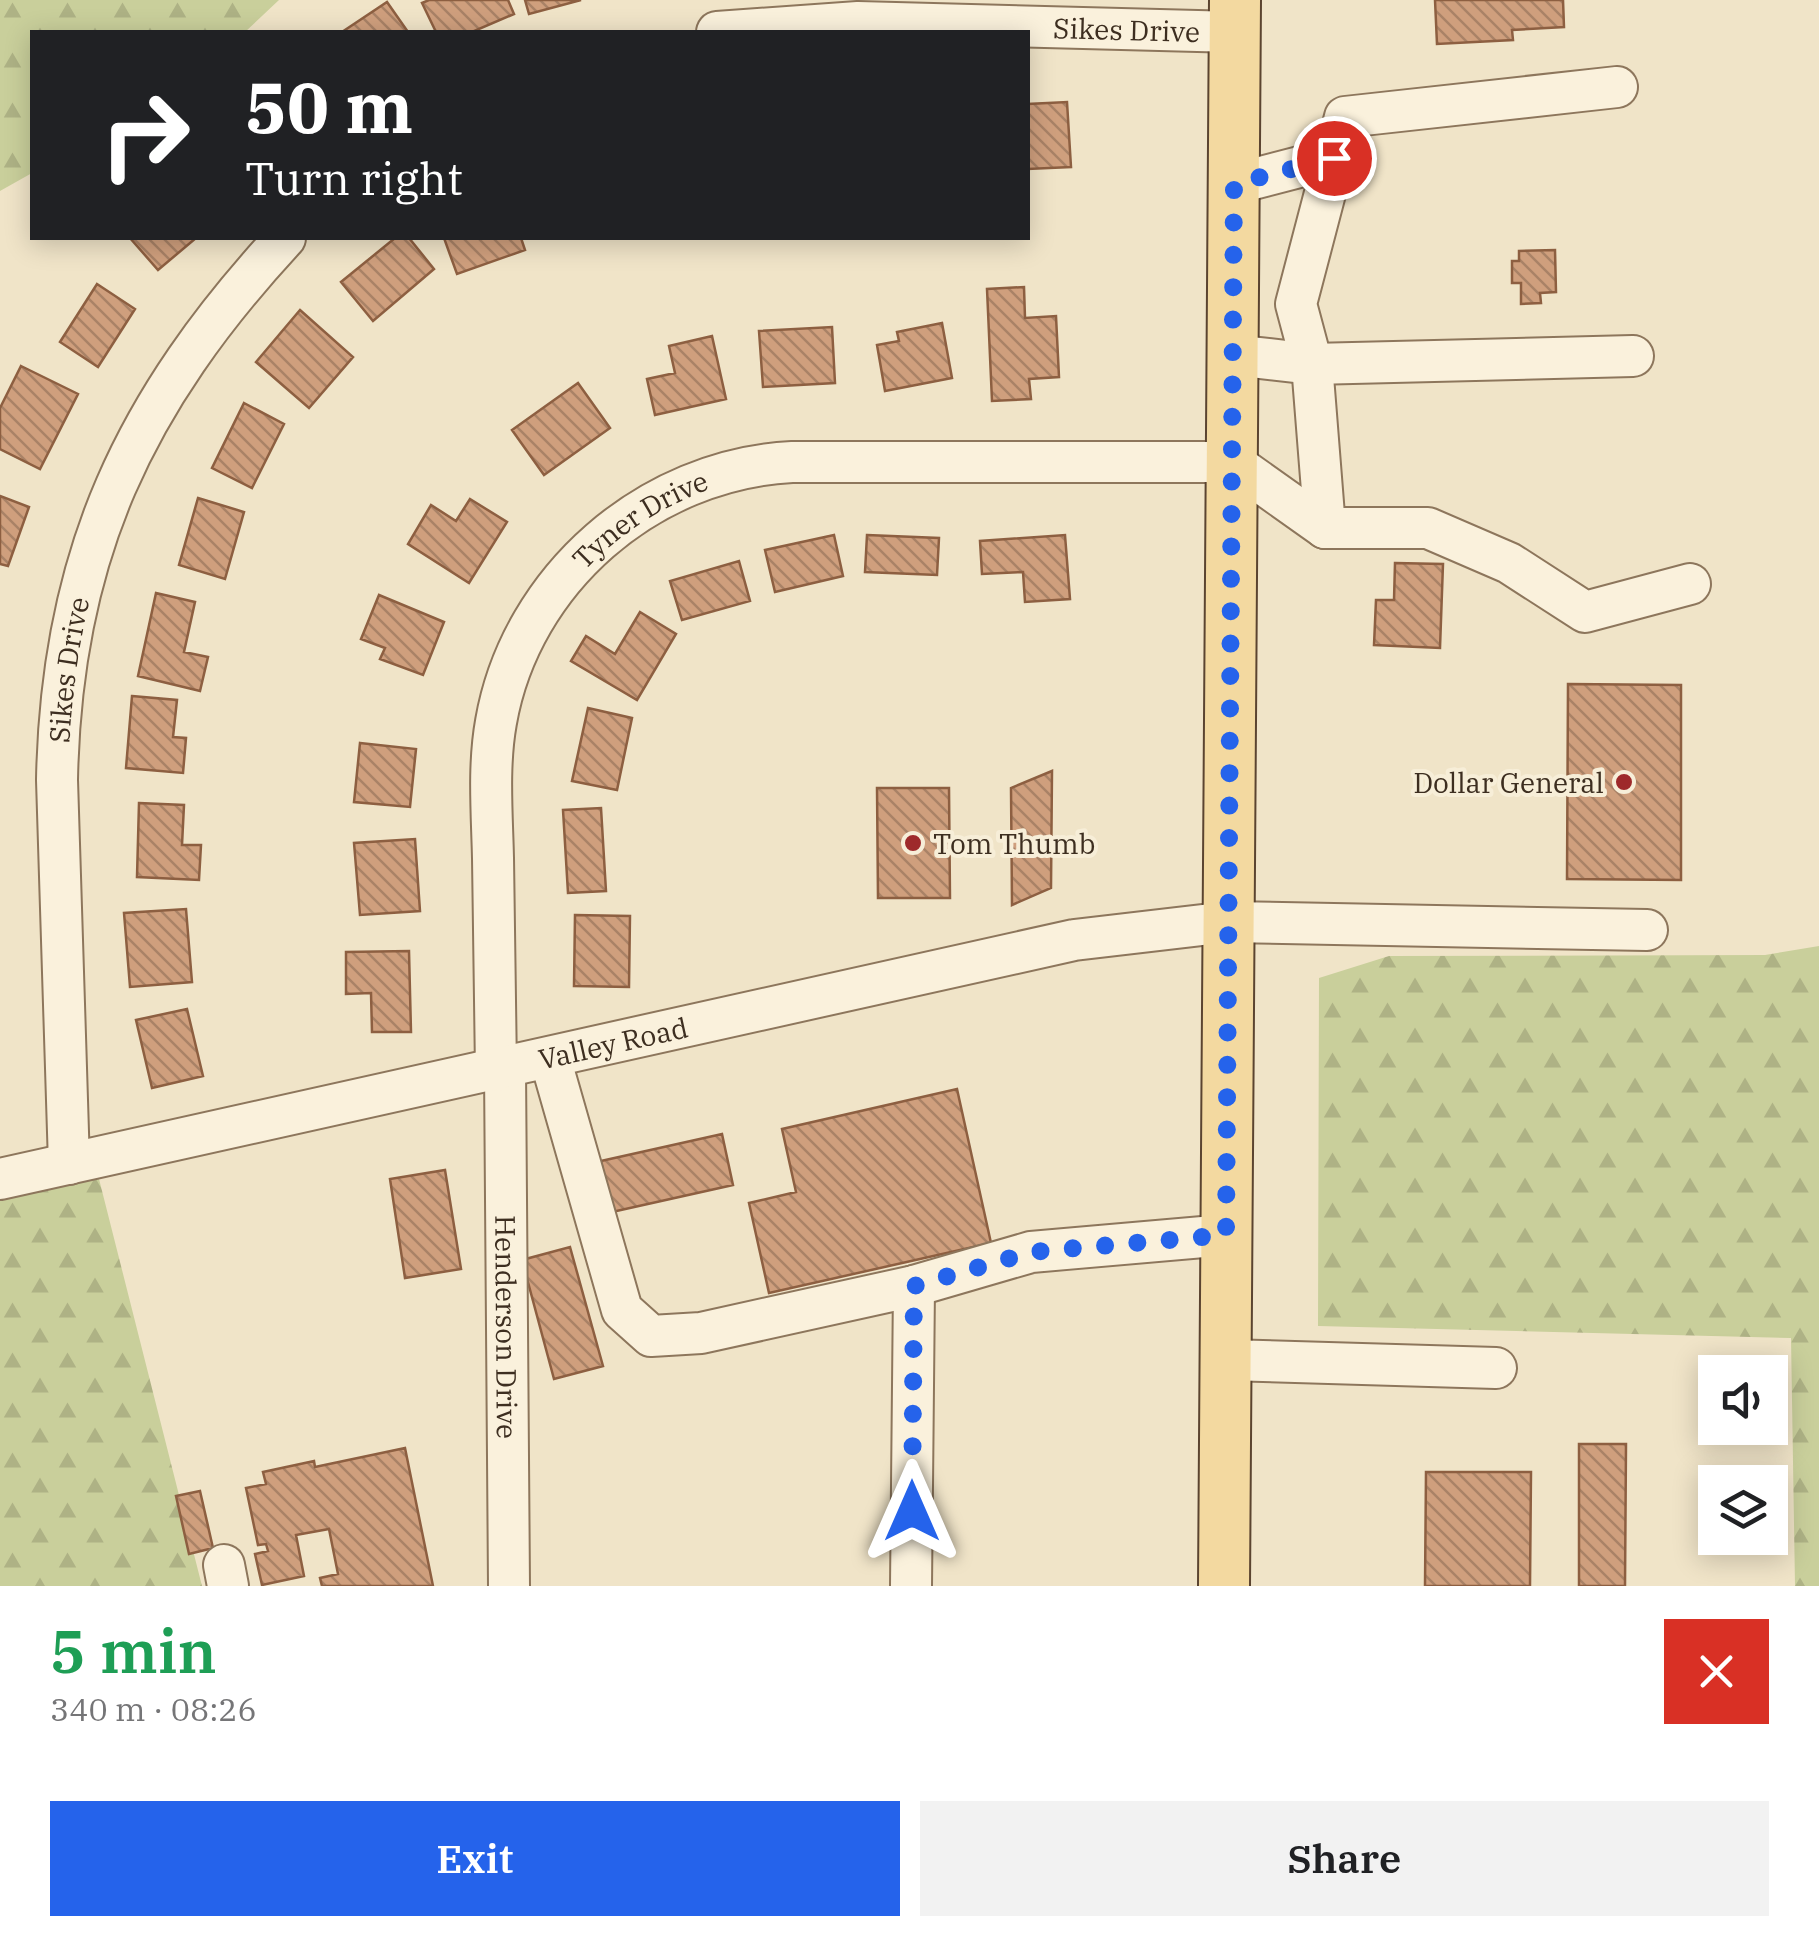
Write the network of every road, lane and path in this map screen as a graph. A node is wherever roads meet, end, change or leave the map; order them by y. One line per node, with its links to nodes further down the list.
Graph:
1 (1235, 16): 2 (street, Sikes Drive); 5 (main road)
2 (745, 30)
3 (1617, 86): 4 (street)
4 (1334, 158): 5 (street); 9 (street)
5 (1234, 184): 7 (main road)
6 (282, 240): 17 (street, Sikes Drive)
7 (1234, 355): 9 (street); 10 (main road)
8 (1633, 356): 9 (street)
9 (1312, 364): 11 (street)
10 (1232, 462): 11 (street); 13 (main road); 16 (street, Tyner Drive)
11 (1326, 528): 12 (street)
12 (1690, 584)
13 (1228, 922): 14 (street, Valley Road); 15 (street, Valley Road); 19 (main road)
14 (1647, 930)
15 (550, 1058): 16 (street, Valley Road); 20 (street)
16 (501, 1070): 17 (street, Valley Road); 23 (street, Henderson Drive)
17 (69, 1164): 18 (street, Valley Road)
18 (0, 1179)
19 (1226, 1235): 20 (street); 21 (main road)
20 (914, 1286): 24 (street)
21 (1226, 1360): 22 (street); 25 (main road)
22 (1496, 1368)
23 (509, 1586)
24 (911, 1586)
25 (1224, 1586)

